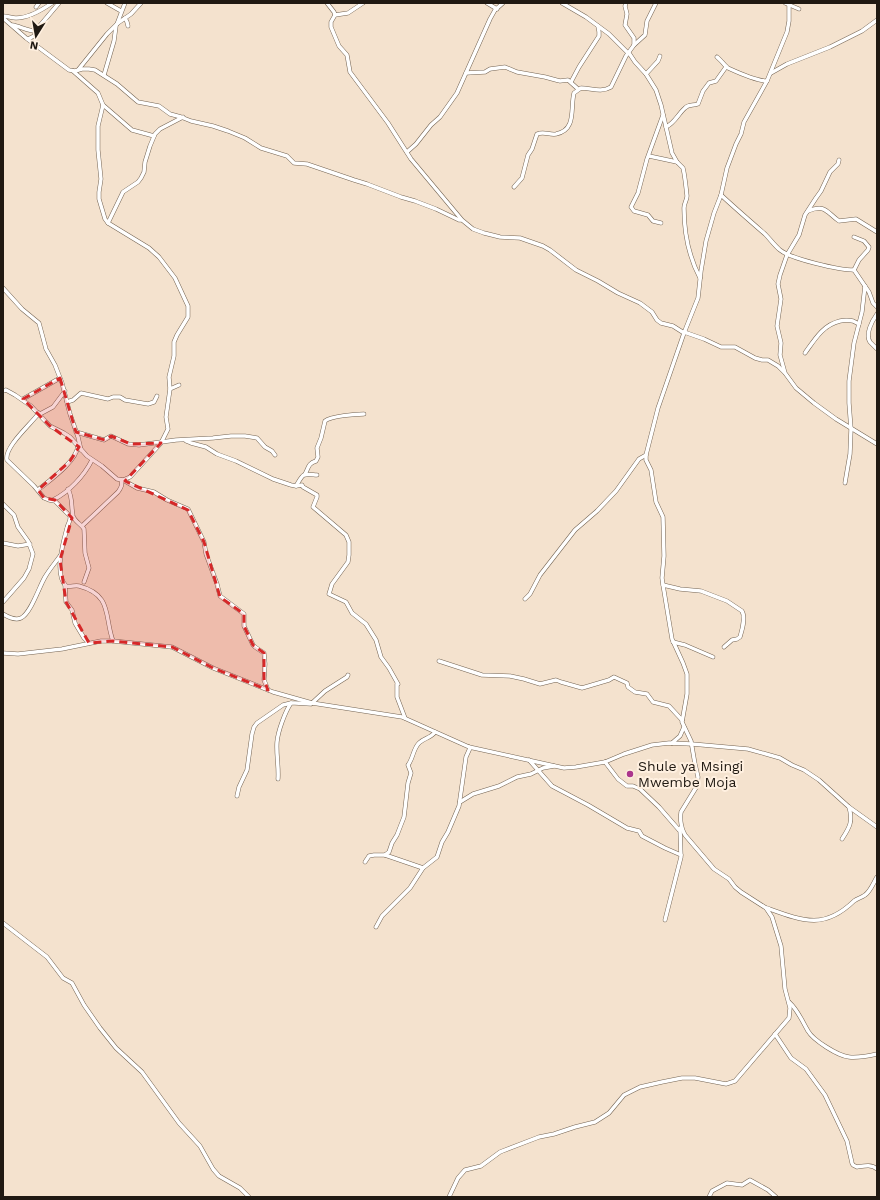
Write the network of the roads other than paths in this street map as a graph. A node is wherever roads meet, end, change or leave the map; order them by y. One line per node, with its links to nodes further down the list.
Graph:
1 (39, 3): 15 (street)
2 (52, 3): 20 (street)
3 (59, 3): 27 (street)
4 (106, 3): 18 (street)
5 (125, 3): 18 (street)
6 (141, 3): 21 (street)
7 (327, 3): 19 (street)
8 (363, 3): 19 (street)
9 (487, 3): 16 (street)
10 (503, 3): 16 (street)
11 (562, 3): 26 (street)
12 (626, 3): 29 (street)
13 (656, 3): 29 (street)
14 (788, 4): 17 (street); 36 (street)
15 (36, 7)
16 (497, 9): 37 (street)
17 (799, 9)
18 (121, 11): 23 (street)
19 (335, 15): 48 (street)
20 (3, 18): 24 (street)
21 (125, 18): 23 (street); 25 (street)
22 (877, 20): 36 (street)
23 (117, 24): 34 (street); 39 (street)
24 (12, 25): 27 (street); 28 (street)
25 (128, 26)
26 (598, 26): 30 (street); 40 (street)
27 (36, 31): 28 (street)
28 (28, 40): 35 (street)
29 (634, 45): 30 (street)
30 (629, 53): 38 (street); 42 (street)
31 (660, 56): 38 (street)
32 (717, 57): 33 (street)
33 (726, 67): 41 (street); 46 (street)
34 (78, 70): 35 (street); 39 (street)
35 (73, 71): 43 (street)
36 (771, 72): 41 (street)
37 (466, 73): 40 (street); 48 (street)
38 (646, 74): 44 (street)
39 (104, 75): 45 (street)
40 (571, 82): 42 (street)
41 (767, 82): 53 (street)
42 (578, 89): 52 (street)
43 (102, 106): 47 (street); 56 (street)
44 (663, 115): 46 (street); 49 (street)
45 (183, 117): 47 (street); 55 (street)
46 (666, 126): 51 (street)
47 (154, 136): 56 (street)
48 (407, 152): 55 (street)
49 (649, 156): 51 (street); 57 (street)
50 (839, 160): 54 (street)
51 (677, 162): 62 (street)
52 (514, 187)
53 (721, 195): 60 (street); 62 (street)
54 (808, 211): 58 (street); 60 (street)
55 (462, 220): 68 (street)
56 (108, 223): 75 (street)
57 (661, 223)
58 (877, 232)
59 (854, 237): 61 (street)
60 (787, 255): 61 (street); 71 (street)
61 (854, 270): 63 (street)
62 (700, 279): 68 (street)
63 (865, 286): 65 (street); 67 (street)
64 (3, 288): 72 (street)
65 (877, 308)
66 (877, 314): 69 (street)
67 (859, 324): 70 (street); 82 (street)
68 (684, 333): 71 (street); 91 (street)
69 (877, 349)
70 (805, 353)
71 (785, 373): 82 (street)
72 (60, 378): 76 (street); 78 (street)
73 (179, 384): 75 (street)
74 (3, 389): 78 (street)
75 (170, 389): 85 (street)
76 (65, 391): 79 (street); 80 (street)
77 (157, 396): 79 (street)
78 (23, 400): 80 (street)
79 (67, 402): 83 (street)
80 (40, 414): 87 (street); 89 (street)
81 (364, 414): 94 (street)
82 (851, 429): 86 (street); 97 (street)
83 (76, 432): 85 (street); 88 (street)
84 (184, 440): 85 (street); 90 (street); 98 (street)
85 (162, 443): 96 (street)
86 (877, 444)
87 (78, 446): 88 (street); 100 (street)
88 (81, 450): 93 (street)
89 (6, 454): 92 (street); 100 (street)
90 (274, 455)
91 (646, 455): 109 (street); 110 (street)
92 (3, 458)
93 (92, 460): 96 (street); 99 (street)
94 (305, 474): 95 (street); 98 (street)
95 (317, 475)
96 (122, 480): 103 (street); 121 (street)
97 (845, 483)
98 (296, 486): 124 (street)
99 (68, 489): 101 (street); 103 (street)
100 (38, 490): 101 (street)
101 (53, 500): 106 (street)
102 (4, 506): 105 (street)
103 (82, 526): 107 (street)
104 (3, 543): 105 (street)
105 (30, 544): 111 (street)
106 (60, 556): 108 (street); 112 (street)
107 (84, 582)
108 (65, 585): 113 (street); 115 (street)
109 (663, 585): 114 (street); 116 (street)
110 (525, 598)
111 (3, 602)
112 (3, 614)
113 (113, 641): 115 (street); 121 (street)
114 (673, 642): 118 (street); 125 (street)
115 (90, 643): 117 (street)
116 (724, 647)
117 (3, 653)
118 (713, 657)
119 (439, 660): 125 (street)
120 (348, 675): 123 (street)
121 (268, 690): 123 (street)
122 (291, 703): 123 (street); 135 (street); 136 (street)
123 (312, 703): 124 (street)
124 (405, 718): 127 (street)
125 (682, 720): 126 (street)
126 (684, 727): 128 (street); 129 (street)
127 (435, 732): 130 (street); 143 (street)
128 (669, 743): 129 (street); 132 (street)
129 (692, 744): 138 (street); 139 (street)
130 (469, 747): 131 (street); 137 (street)
131 (528, 759): 133 (street); 134 (street)
132 (605, 762): 133 (street); 141 (street)
133 (555, 766): 134 (street)
134 (538, 771): 137 (street); 145 (street)
135 (278, 779)
136 (237, 796)
137 (460, 802): 148 (street)
138 (849, 807): 140 (street); 142 (street)
139 (681, 819): 141 (street); 150 (street)
140 (877, 827)
141 (679, 830): 145 (street)
142 (842, 839)
143 (390, 850): 144 (street); 146 (street)
144 (385, 855): 146 (street); 147 (street)
145 (681, 855): 151 (street)
146 (396, 858): 148 (street)
147 (365, 862)
148 (423, 868): 153 (street)
149 (877, 877): 150 (street)
150 (766, 908): 154 (street)
151 (665, 920)
152 (3, 923): 158 (street)
153 (376, 927)
154 (789, 1002): 155 (street); 156 (street)
155 (775, 1034): 157 (street); 159 (street)
156 (877, 1054)
157 (877, 1169)
158 (249, 1197)
159 (449, 1197)
160 (709, 1197): 161 (street)
161 (776, 1197)

